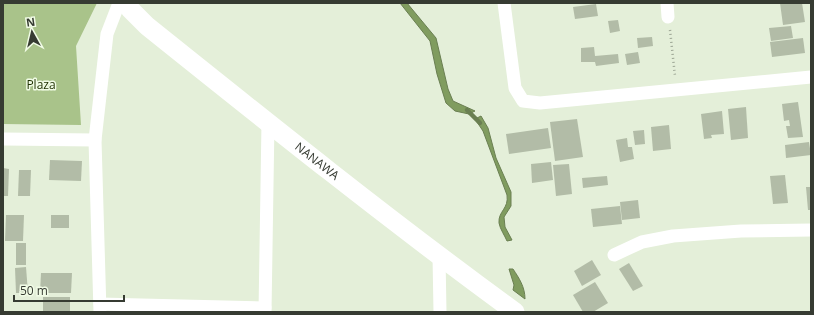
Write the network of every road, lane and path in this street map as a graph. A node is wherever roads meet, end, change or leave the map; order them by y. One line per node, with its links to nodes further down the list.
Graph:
1 (119, 3): 10 (street)
2 (127, 3): 8 (main road, NANAWA)
3 (504, 3): 7 (street)
4 (667, 3): 5 (street)
5 (668, 17): 7 (path)
6 (811, 77): 7 (street)
7 (676, 89)
8 (268, 122): 13 (main road, NANAWA); 15 (street)
9 (3, 139): 10 (street)
10 (95, 140): 14 (street)
11 (811, 230): 12 (street)
12 (614, 255)
13 (439, 256): 16 (street); 17 (main road, NANAWA)
14 (100, 308): 15 (street)
15 (265, 310)
16 (440, 312)
17 (515, 312)

